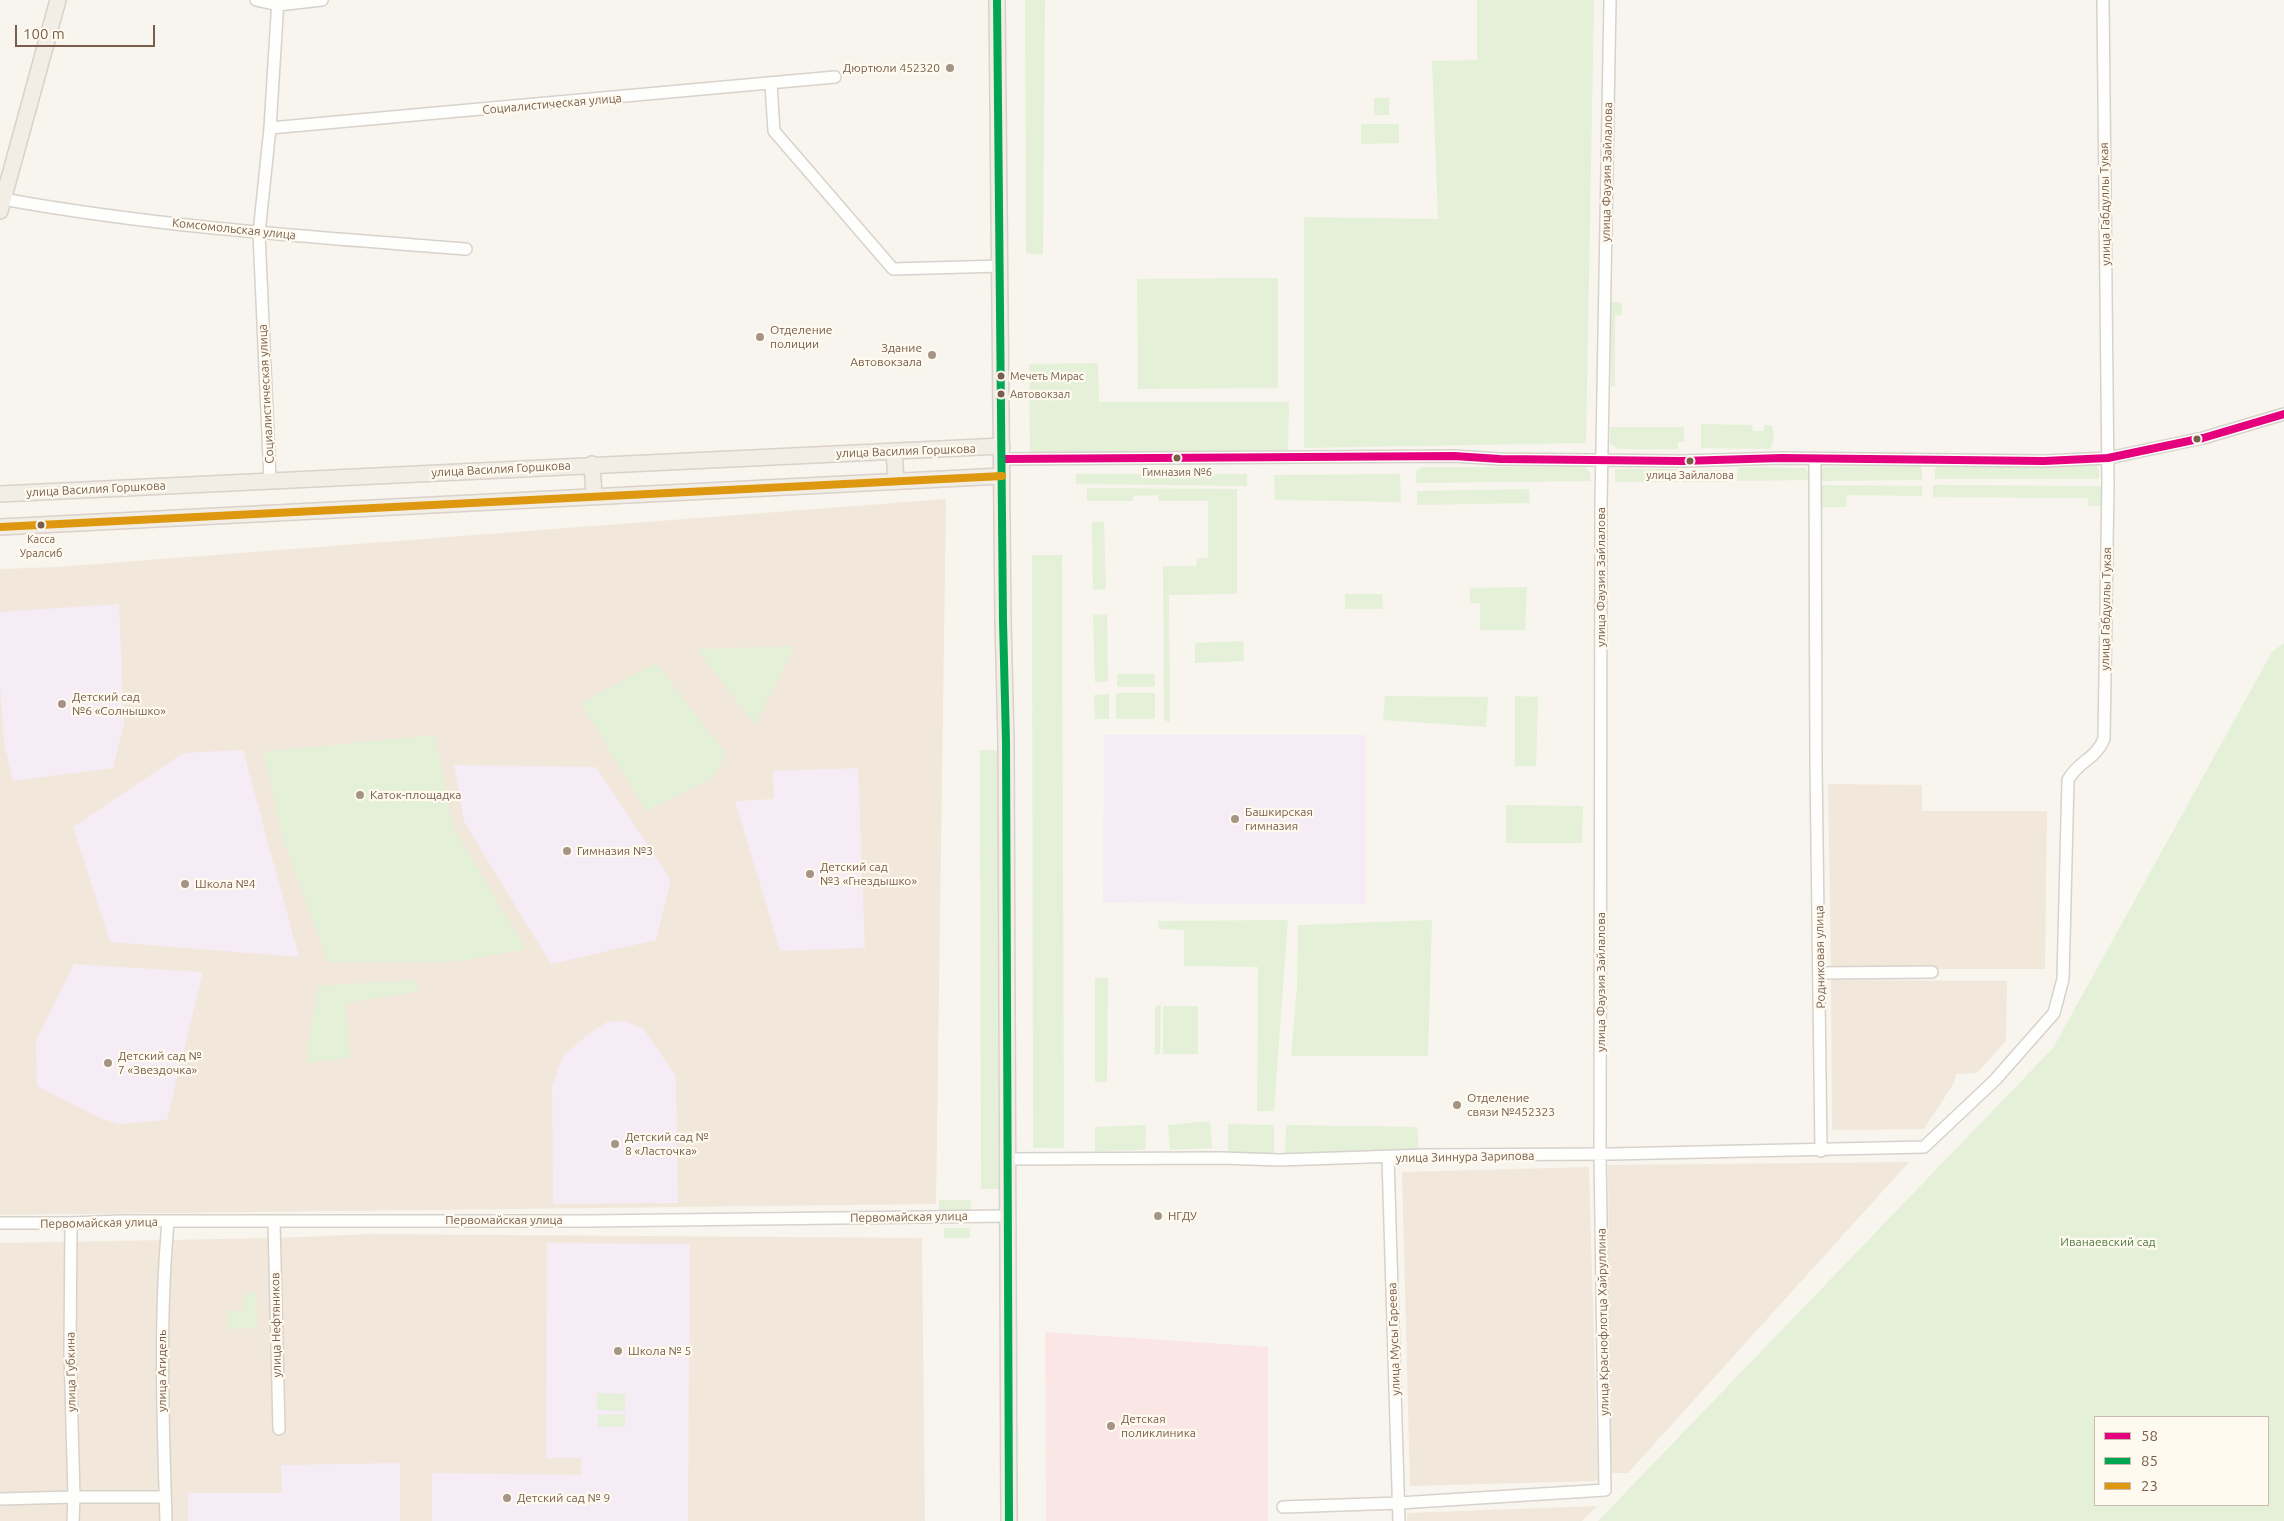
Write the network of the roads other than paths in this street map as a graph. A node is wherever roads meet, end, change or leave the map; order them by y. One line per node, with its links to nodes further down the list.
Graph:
1 (58, 0): 11 (main road)
2 (256, 0): 7 (street)
3 (322, 0): 7 (street)
4 (998, 0): 14 (main road)
5 (1610, 0): 20 (street, улица Фаузия Зайлалова)
6 (2103, 0): 18 (street, улица Габдуллы Тукая)
7 (278, 3): 10 (street, Социалистическая улица)
8 (834, 77): 9 (street, Социалистическая улица)
9 (771, 84): 10 (street, Социалистическая улица); 14 (street)
10 (270, 128): 12 (street, Социалистическая улица)
11 (2, 205): 12 (street, Комсомольская улица)
12 (259, 233): 13 (street, Комсомольская улица); 23 (street, Социалистическая улица)
13 (466, 249)
14 (1001, 266): 17 (main road)
15 (2284, 414): 18 (street)
16 (894, 451): 17 (main road, улица Василия Горшкова); 21 (main road, улица Василия Горшкова); 24 (main road)
17 (1002, 453): 20 (street); 22 (main road)
18 (2108, 458): 19 (street); 30 (street, улица Габдуллы Тукая)
19 (1815, 459): 20 (street); 29 (street, Родниковая улица)
20 (1602, 460): 32 (street, улица Фаузия Зайлалова)
21 (592, 464): 23 (main road, улица Василия Горшкова); 26 (main road)
22 (1002, 476): 24 (main road); 34 (main road)
23 (270, 480): 25 (main road, улица Василия Горшкова)
24 (896, 480): 26 (main road)
25 (0, 494)
26 (594, 496): 27 (main road)
27 (0, 527)
28 (1932, 972): 29 (street)
29 (1821, 973): 31 (street, Родниковая улица)
30 (1924, 1147): 31 (street, улица Зиннура Зарипова)
31 (1822, 1151): 32 (street, улица Зиннура Зарипова)
32 (1600, 1155): 33 (street, улица Зиннура Зарипова); 44 (street, улица Краснофлотца Хайруллина)
33 (1388, 1158): 34 (street, улица Зиннура Зарипова); 44 (street, улица Мусы Гареева)
34 (1007, 1159): 35 (main road)
35 (1007, 1216): 36 (street, Первомайская улица); 48 (main road)
36 (274, 1221): 37 (street, Первомайская улица); 40 (street, улица Нефтяников)
37 (168, 1222): 39 (street, Первомайская улица); 42 (street, улица Агидель)
38 (0, 1223): 39 (street, Первомайская улица)
39 (71, 1224): 41 (street, улица Губкина)
40 (278, 1429)
41 (74, 1497): 42 (street); 43 (street); 46 (street, улица Губкина)
42 (165, 1498): 47 (street, улица Агидель)
43 (0, 1500)
44 (1399, 1503): 45 (street); 49 (street, улица Мусы Гареева)
45 (1283, 1507)
46 (73, 1521)
47 (166, 1521)
48 (1009, 1521)
49 (1400, 1521)

